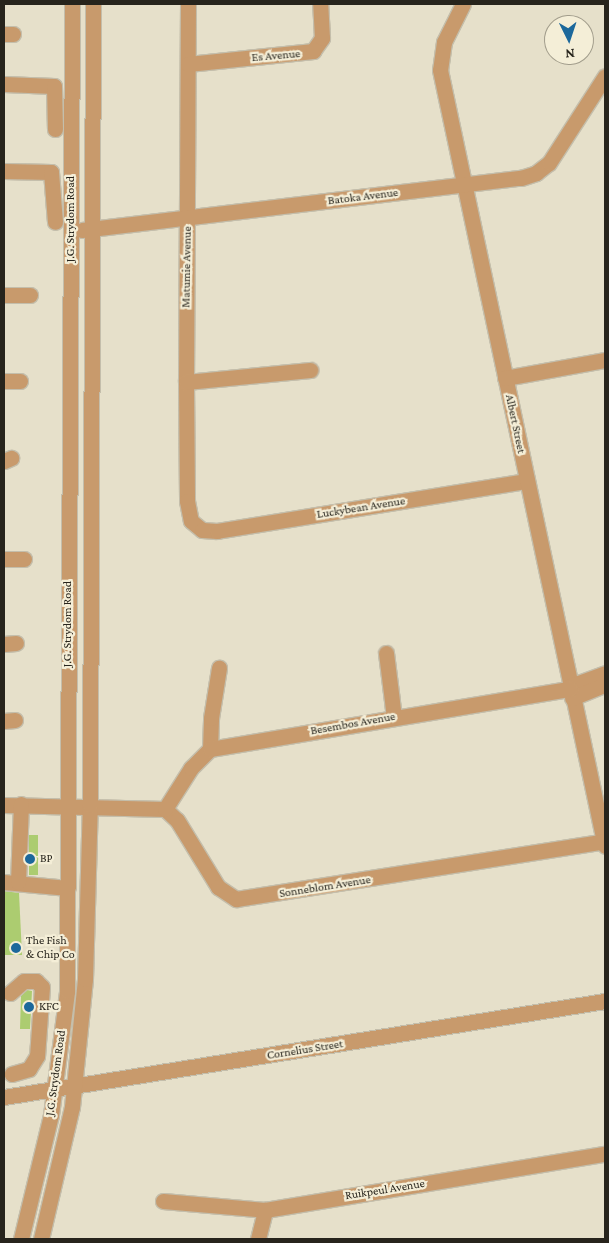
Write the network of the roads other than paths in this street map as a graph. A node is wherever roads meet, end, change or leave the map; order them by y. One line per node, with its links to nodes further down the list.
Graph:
1 (72, 4): 15 (street, J.G. Strydom Road)
2 (93, 4): 14 (street, J.G. Strydom Road)
3 (188, 4): 6 (street, Matumie Avenue)
4 (320, 4): 6 (street, Es Avenue)
5 (462, 4): 11 (street, Albert Street)
6 (188, 64): 12 (street, Matumie Avenue)
7 (605, 76): 11 (street, Batoka Avenue)
8 (4, 84): 9 (street)
9 (55, 130)
10 (4, 171): 13 (street)
11 (464, 185): 12 (street, Batoka Avenue); 20 (street, Albert Street)
12 (188, 217): 14 (street, Batoka Avenue); 23 (street, Matumie Avenue)
13 (55, 222)
14 (91, 229): 15 (street, Batoka Avenue); 38 (street, J.G. Strydom Road)
15 (70, 232): 37 (street, J.G. Strydom Road)
16 (4, 294): 17 (street)
17 (30, 295)
18 (605, 360): 20 (street)
19 (310, 370): 23 (street)
20 (505, 378): 24 (street, Albert Street)
21 (4, 381): 22 (street)
22 (20, 381)
23 (186, 382): 25 (street, Matumie Avenue)
24 (527, 482): 25 (street, Luckybean Avenue); 32 (street, Albert Street)
25 (197, 527)
26 (4, 559): 27 (street)
27 (24, 559)
28 (386, 652): 33 (street)
29 (219, 668): 34 (street)
30 (605, 673): 32 (street)
31 (605, 685): 32 (street)
32 (571, 691): 33 (street, Besembos Avenue); 40 (street, Albert Street)
33 (394, 717): 34 (street, Besembos Avenue)
34 (210, 749): 39 (street)
35 (21, 804): 36 (street); 37 (street); 41 (street)
36 (4, 805)
37 (67, 805): 38 (street); 42 (street, J.G. Strydom Road)
38 (90, 805): 39 (street); 46 (street, J.G. Strydom Road)
39 (165, 809): 40 (street, Sonneblom Avenue)
40 (605, 843)
41 (11, 882): 42 (street)
42 (68, 888): 47 (street, J.G. Strydom Road)
43 (10, 993): 45 (street)
44 (605, 1001): 46 (street, Cornelius Street)
45 (12, 1074)
46 (76, 1087): 47 (street, Cornelius Street); 53 (street, J.G. Strydom Road)
47 (56, 1089): 48 (street, Cornelius Street); 52 (street, J.G. Strydom Road)
48 (4, 1097)
49 (605, 1154): 51 (street, Ruikpeul Avenue)
50 (164, 1201): 51 (street, Ruikpeul Avenue)
51 (265, 1210): 54 (street)
52 (21, 1239)
53 (41, 1239)
54 (258, 1239)

